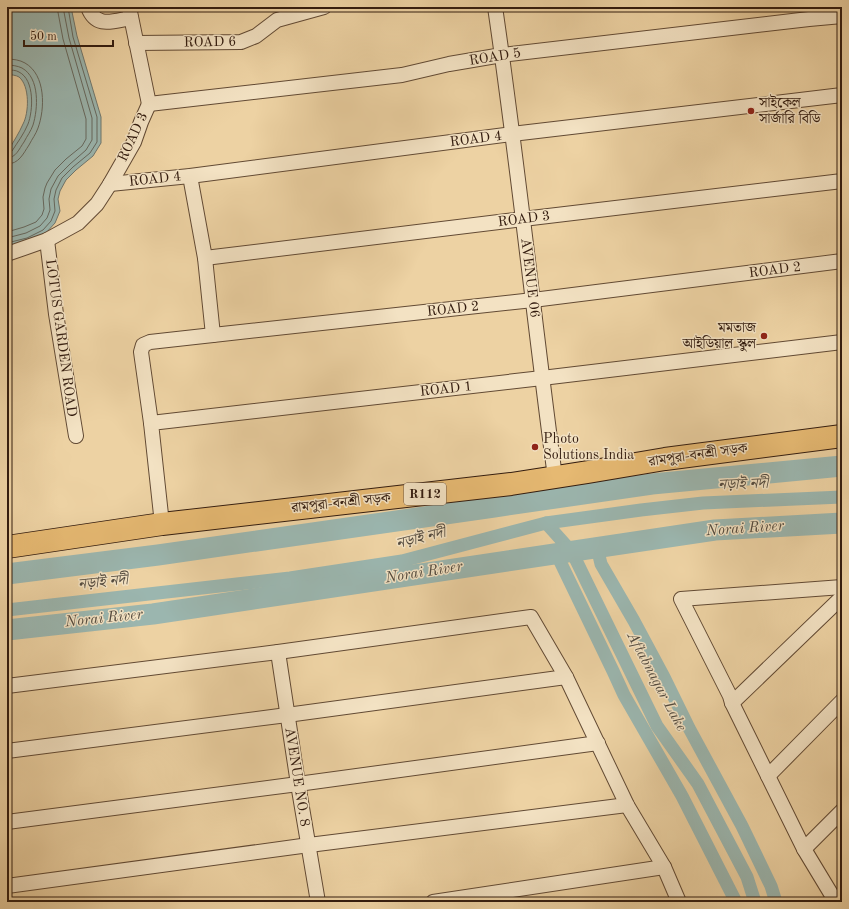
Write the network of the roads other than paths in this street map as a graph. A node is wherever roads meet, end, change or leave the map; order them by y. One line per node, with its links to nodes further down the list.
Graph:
1 (88, 7): 4 (street)
2 (324, 7): 6 (street, ROAD 6)
3 (495, 7): 7 (street, AVENUE 06)
4 (130, 13): 6 (street)
5 (842, 16): 7 (street, ROAD 5)
6 (136, 43): 9 (street)
7 (502, 55): 9 (street, ROAD 5); 10 (street, AVENUE 06)
8 (842, 95): 10 (street, ROAD 4)
9 (149, 104): 13 (street, ROAD 3)
10 (512, 134): 11 (street, ROAD 4); 14 (street, AVENUE 06)
11 (190, 176): 13 (street, ROAD 4); 17 (street)
12 (842, 181): 14 (street, ROAD 3)
13 (110, 184): 15 (street, ROAD 3)
14 (523, 219): 17 (street, ROAD 3); 19 (street, AVENUE 06)
15 (47, 240): 16 (street, ROAD 3); 24 (street, LOTUS GARDEN ROAD)
16 (7, 254)
17 (205, 258): 20 (street)
18 (842, 261): 19 (street, ROAD 2)
19 (533, 300): 20 (street, ROAD 2); 22 (street, AVENUE 06)
20 (213, 335): 23 (street, ROAD 2)
21 (842, 342): 22 (street, ROAD 1)
22 (542, 378): 23 (street, ROAD 1); 26 (street, AVENUE 06)
23 (151, 423): 27 (street)
24 (76, 436)
25 (842, 436): 26 (main road, রামপুরা-বনশ্রী সড়ক / R112)
26 (555, 477): 27 (main road, রামপুরা-বনশ্রী সড়ক / R112)
27 (162, 524): 28 (main road, রামপুরা-বনশ্রী সড়ক / R112)
28 (7, 546)
29 (842, 587): 35 (street)
30 (842, 597): 35 (street)
31 (278, 652): 32 (street); 33 (street); 36 (street, AVENUE NO. 8)
32 (566, 677): 36 (street); 37 (street)
33 (7, 686)
34 (842, 701): 39 (street)
35 (732, 703): 39 (street)
36 (287, 715): 38 (street); 40 (street, AVENUE NO. 8)
37 (598, 743): 40 (street); 41 (street)
38 (7, 751)
39 (768, 776): 45 (street)
40 (298, 784): 43 (street); 44 (street, AVENUE NO. 8)
41 (627, 805): 44 (street); 46 (street)
42 (842, 811): 45 (street)
43 (7, 822)
44 (309, 845): 47 (street); 48 (street, AVENUE NO. 8)
45 (804, 849): 51 (street)
46 (664, 867): 49 (street); 50 (street)
47 (7, 886)
48 (318, 902)
49 (433, 902)
50 (679, 902)
51 (836, 902)

